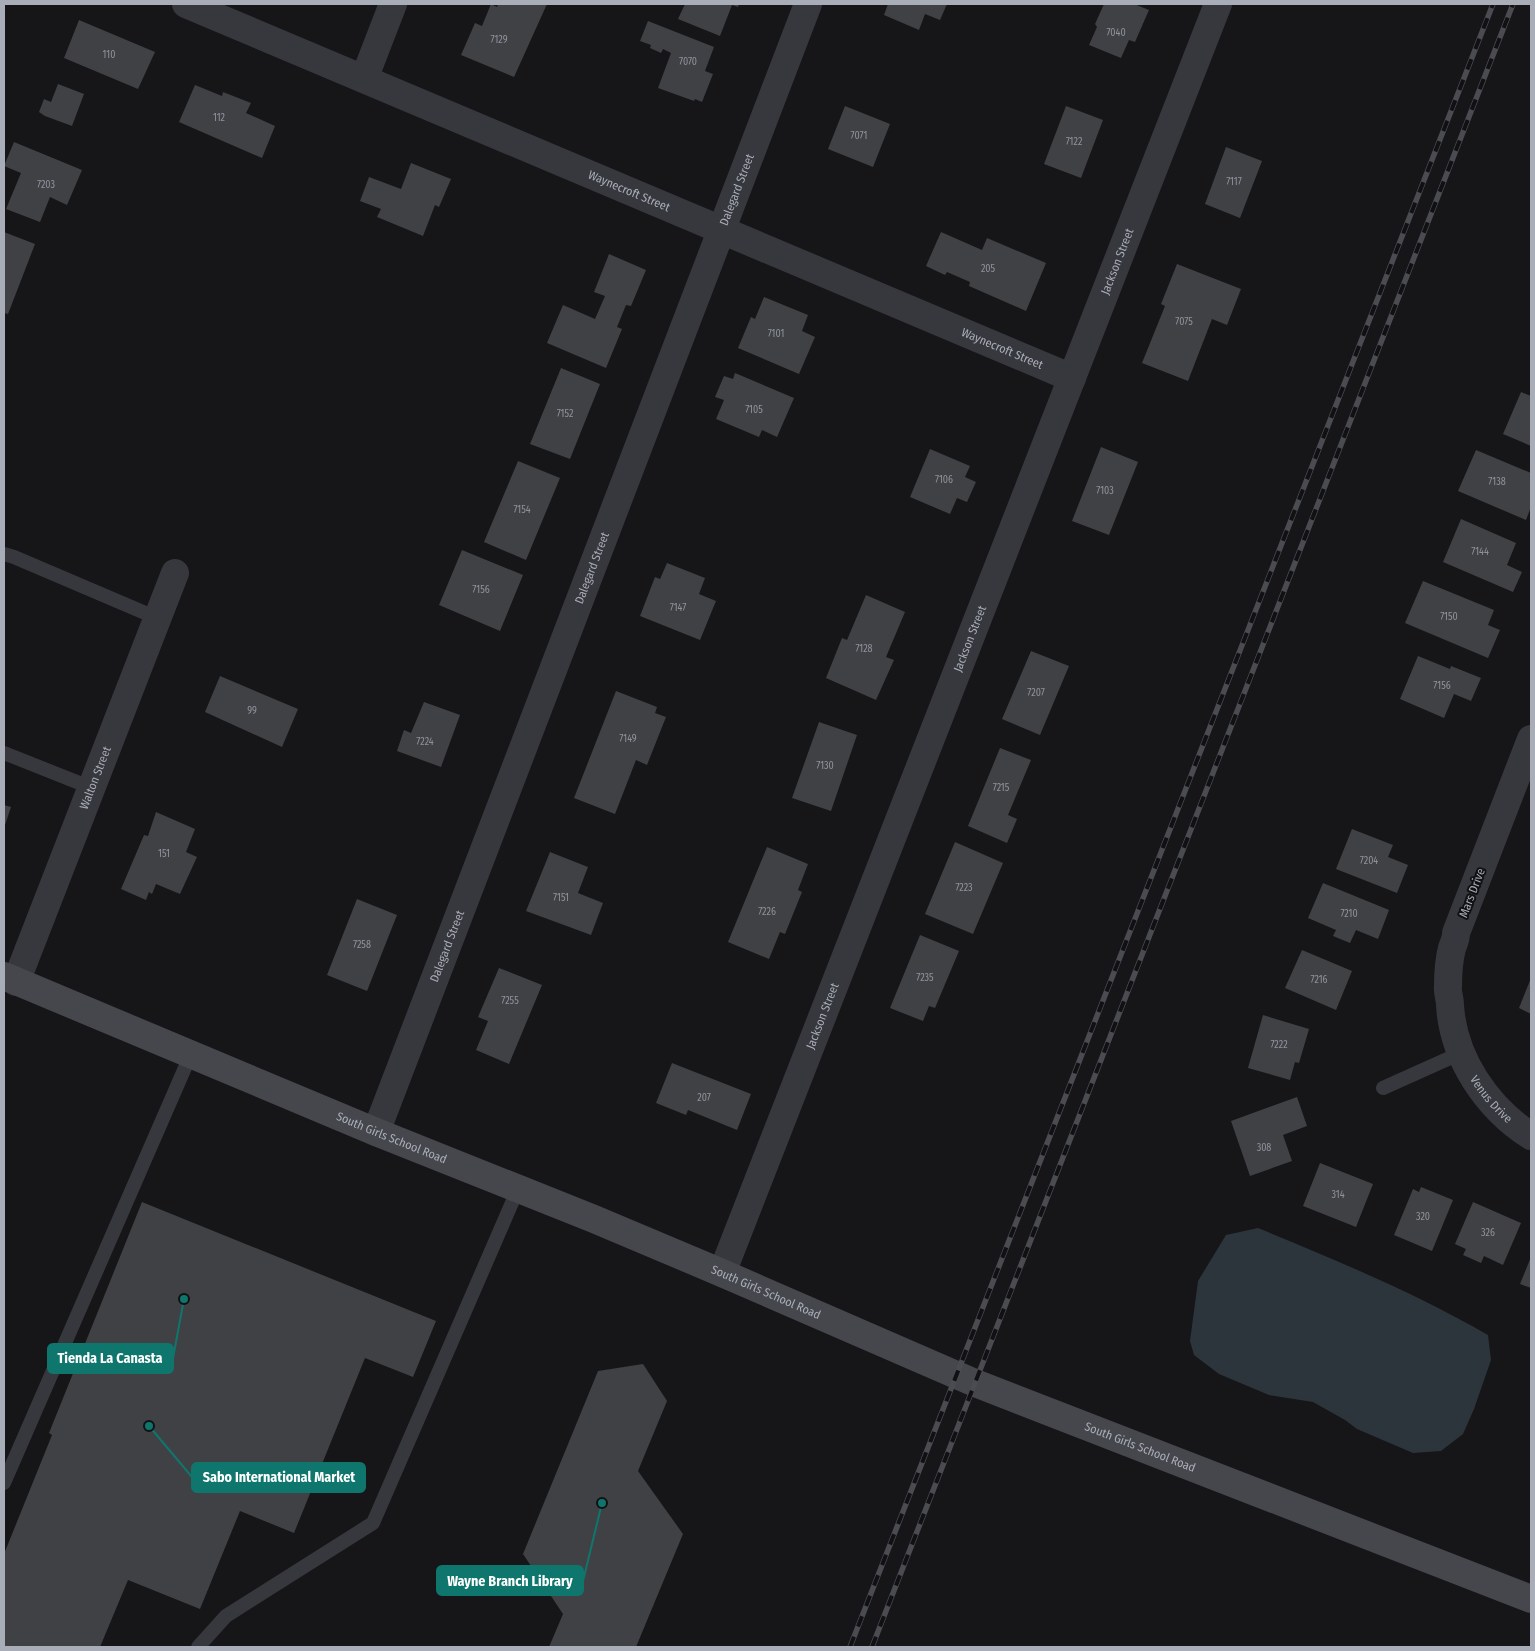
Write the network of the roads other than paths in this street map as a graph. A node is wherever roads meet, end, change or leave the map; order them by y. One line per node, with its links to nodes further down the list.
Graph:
1 (186, 4): 5 (street, Waynecroft Street)
2 (393, 4): 5 (street)
3 (808, 4): 6 (street, Dalegard Street)
4 (1218, 4): 7 (street, Jackson Street)
5 (364, 79): 6 (street, Waynecroft Street)
6 (721, 230): 7 (street, Waynecroft Street); 18 (street, Dalegard Street)
7 (1072, 378): 21 (street, Jackson Street)
8 (4, 554): 10 (lane)
9 (175, 573): 10 (street, Walton Street)
10 (158, 618): 13 (street, Walton Street)
11 (1531, 739): 15 (street, Mars Drive)
12 (4, 753): 13 (lane)
13 (92, 788): 14 (street, Walton Street)
14 (10, 979): 16 (main road, South Girls School Road)
15 (1461, 1053): 17 (lane); 19 (street, Venus Drive)
16 (191, 1054): 18 (main road, South Girls School Road); 22 (lane)
17 (1383, 1088)
18 (376, 1132): 20 (main road, South Girls School Road)
19 (1531, 1136)
20 (518, 1189): 21 (main road, South Girls School Road); 24 (lane)
21 (722, 1273): 23 (main road, South Girls School Road)
22 (4, 1483)
23 (1531, 1599)
24 (198, 1647)

